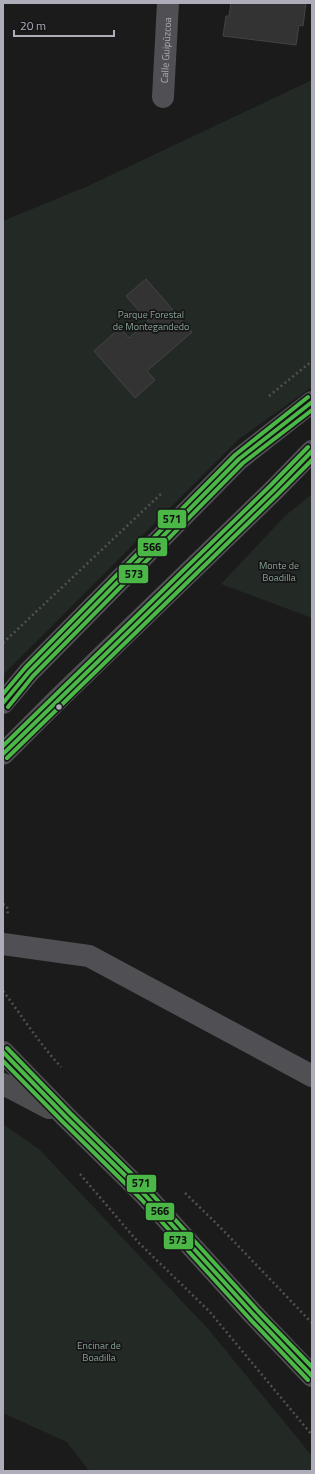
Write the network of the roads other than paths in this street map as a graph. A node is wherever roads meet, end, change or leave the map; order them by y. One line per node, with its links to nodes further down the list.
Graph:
1 (168, 3): 2 (street, Calle Guipúzcoa)
2 (163, 97)
3 (312, 402): 5 (street)
4 (312, 451): 6 (street)
5 (3, 703)
6 (3, 754)
7 (3, 944): 9 (street)
8 (3, 1052): 11 (main road)
9 (312, 1076)
10 (3, 1084): 11 (main road)
11 (66, 1117): 12 (main road)
12 (312, 1376)

